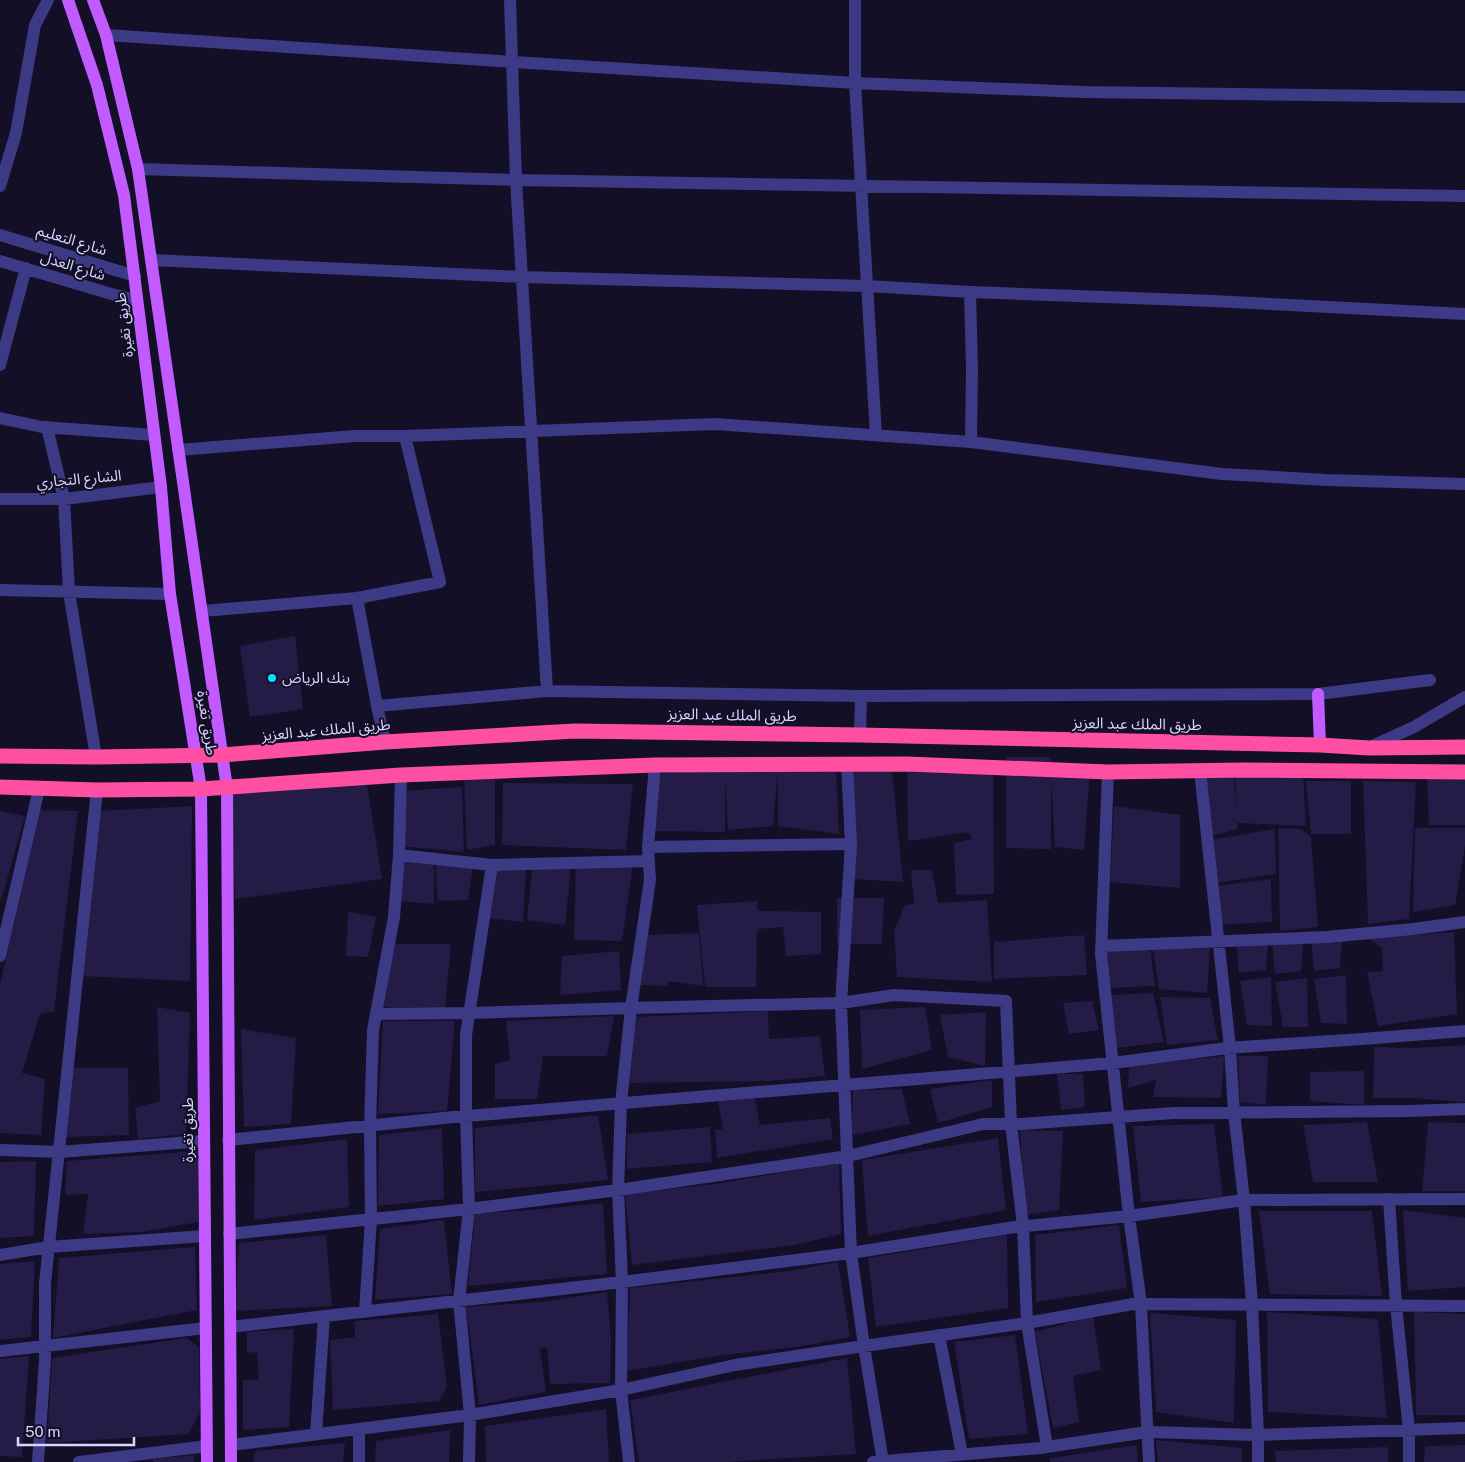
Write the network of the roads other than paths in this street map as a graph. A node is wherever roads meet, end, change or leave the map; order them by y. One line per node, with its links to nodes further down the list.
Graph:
1 (48, 0): 13 (street)
2 (68, 0): 19 (main road, طريق تغيرة)
3 (93, 0): 6 (main road, طريق تغيرة)
4 (510, 0): 7 (street)
5 (855, 0): 8 (street)
6 (106, 35): 7 (street); 10 (main road, طريق تغيرة)
7 (513, 62): 8 (street); 11 (street)
8 (855, 84): 9 (street); 12 (street)
9 (1465, 97)
10 (138, 169): 11 (street); 16 (main road, طريق تغيرة)
11 (516, 180): 12 (street); 20 (street)
12 (861, 185): 14 (street); 21 (street)
13 (0, 186)
14 (1465, 196)
15 (0, 235): 19 (street, شارع التعليم)
16 (151, 260): 20 (street); 33 (main road, طريق تغيرة)
17 (0, 261): 18 (street, شارع العدل)
18 (26, 268): 23 (street, شارع العدل); 25 (street)
19 (135, 276): 23 (main road, طريق تغيرة)
20 (522, 277): 21 (street); 28 (street)
21 (867, 286): 22 (street); 30 (street)
22 (970, 292): 24 (street); 32 (street)
23 (137, 300): 29 (main road, طريق تغيرة)
24 (1465, 314)
25 (0, 365)
26 (0, 418): 27 (street)
27 (47, 427): 29 (street); 36 (street)
28 (532, 430): 30 (street); 31 (street); 44 (street)
29 (154, 435): 35 (main road, طريق تغيرة)
30 (876, 435): 32 (street)
31 (405, 436): 33 (street); 41 (street)
32 (971, 442): 34 (street)
33 (178, 450): 42 (main road, طريق تغيرة)
34 (1465, 484)
35 (161, 487): 36 (street, الشارع التجاري); 40 (main road, طريق تغيرة)
36 (64, 499): 37 (street, الشارع التجاري); 39 (street)
37 (0, 500)
38 (0, 590): 39 (street)
39 (70, 592): 40 (street); 57 (street)
40 (170, 594): 54 (main road, طريق تغيرة)
41 (357, 598): 42 (street); 48 (street)
42 (202, 612): 56 (main road, طريق تغيرة)
43 (1430, 680): 45 (street)
44 (547, 691): 46 (street); 48 (street)
45 (1318, 694): 46 (street); 51 (main road)
46 (861, 696): 49 (street)
47 (1465, 697): 53 (street)
48 (377, 706): 50 (street)
49 (860, 734): 50 (highway, طريق الملك عبد العزيز); 51 (highway, طريق الملك عبد العزيز)
50 (385, 742): 56 (highway, طريق الملك عبد العزيز)
51 (1320, 745): 53 (highway, طريق الملك عبد العزيز)
52 (1465, 747): 53 (highway, طريق الملك عبد العزيز)
53 (1369, 748)
54 (196, 755): 56 (highway, طريق الملك عبد العزيز); 57 (highway, طريق الملك عبد العزيز); 67 (main road, طريق تغيرة)
55 (0, 756): 57 (highway, طريق الملك عبد العزيز)
56 (222, 756): 66 (main road, طريق تغيرة)
57 (96, 757)
58 (656, 765): 59 (highway); 63 (highway); 70 (street)
59 (847, 765): 61 (highway); 69 (street)
60 (1200, 771): 61 (highway); 62 (highway); 75 (street)
61 (1108, 772): 76 (street)
62 (1465, 772)
63 (400, 775): 66 (highway); 71 (street)
64 (0, 787): 65 (highway)
65 (39, 788): 68 (highway); 77 (street)
66 (227, 788): 67 (highway); 94 (main road, طريق تغيرة)
67 (201, 789): 68 (highway); 95 (main road, طريق تغيرة)
68 (97, 790): 97 (street)
69 (851, 844): 70 (street); 78 (street)
70 (648, 847): 72 (street)
71 (399, 855): 73 (street); 81 (street)
72 (649, 861): 73 (street); 79 (street)
73 (492, 865): 80 (street)
74 (1465, 922): 75 (street)
75 (1219, 942): 76 (street); 83 (street)
76 (1101, 946): 84 (street)
77 (0, 956)
78 (841, 1003): 79 (street); 85 (street); 86 (street)
79 (631, 1008): 80 (street); 87 (street)
80 (469, 1013): 81 (street); 90 (street)
81 (376, 1014): 93 (street)
82 (1465, 1030): 83 (street)
83 (1230, 1048): 84 (street); 89 (street)
84 (1113, 1062): 85 (street); 91 (street)
85 (1010, 1071): 86 (street); 92 (street)
86 (844, 1084): 87 (street); 98 (street)
87 (621, 1103): 90 (street); 99 (street)
88 (1465, 1109): 89 (street)
89 (1234, 1112): 91 (street); 102 (street)
90 (466, 1116): 93 (street); 103 (street)
91 (1118, 1117): 92 (street); 104 (street)
92 (1011, 1124): 98 (street); 106 (street)
93 (370, 1126): 94 (street); 105 (street)
94 (228, 1140): 107 (main road, طريق تغيرة)
95 (204, 1141): 97 (street); 108 (main road, طريق تغيرة)
96 (0, 1150): 97 (street)
97 (59, 1152): 109 (street)
98 (848, 1156): 99 (street); 110 (street)
99 (618, 1190): 103 (street); 112 (street)
100 (1390, 1199): 101 (street); 102 (street); 116 (street)
101 (1465, 1199)
102 (1244, 1200): 104 (street); 115 (street)
103 (469, 1209): 105 (street); 113 (street)
104 (1128, 1216): 106 (street); 114 (street)
105 (370, 1219): 107 (street); 118 (street)
106 (1023, 1226): 110 (street); 120 (street)
107 (229, 1234): 121 (main road, طريق تغيرة)
108 (205, 1236): 109 (street); 122 (main road, طريق تغيرة)
109 (48, 1247): 111 (street); 124 (street)
110 (851, 1253): 112 (street); 125 (street)
111 (0, 1255)
112 (622, 1282): 113 (street); 127 (street)
113 (459, 1301): 118 (street); 128 (street)
114 (1140, 1304): 115 (street); 120 (street); 132 (street)
115 (1252, 1304): 116 (street); 134 (street)
116 (1396, 1305): 117 (street); 131 (street)
117 (1465, 1306)
118 (365, 1312): 119 (street)
119 (324, 1316): 121 (street); 133 (street)
120 (1027, 1323): 123 (street); 137 (street)
121 (230, 1327): 135 (main road, طريق تغيرة)
122 (206, 1328): 124 (street); 136 (main road, طريق تغيرة)
123 (939, 1336): 125 (street); 138 (street)
124 (44, 1346): 126 (street); 140 (street)
125 (864, 1346): 127 (street); 147 (street)
126 (0, 1351)
127 (621, 1390): 128 (street); 146 (street)
128 (470, 1415): 130 (street); 145 (street)
129 (1465, 1428): 131 (street)
130 (359, 1429): 133 (street); 144 (street)
131 (1408, 1431): 134 (street); 150 (street)
132 (1147, 1432): 134 (street); 137 (street); 148 (street)
133 (316, 1434): 135 (street)
134 (1258, 1435): 149 (street)
135 (230, 1445): 143 (main road, طريق تغيرة)
136 (207, 1446): 139 (street); 142 (main road, طريق تغيرة)
137 (1047, 1447): 138 (street)
138 (962, 1454): 147 (street)
139 (145, 1458): 141 (street)
140 (38, 1462)
141 (79, 1462)
142 (207, 1462)
143 (231, 1462)
144 (359, 1462)
145 (469, 1462)
146 (629, 1462)
147 (880, 1462)
148 (1148, 1462)
149 (1258, 1462)
150 (1409, 1462)

